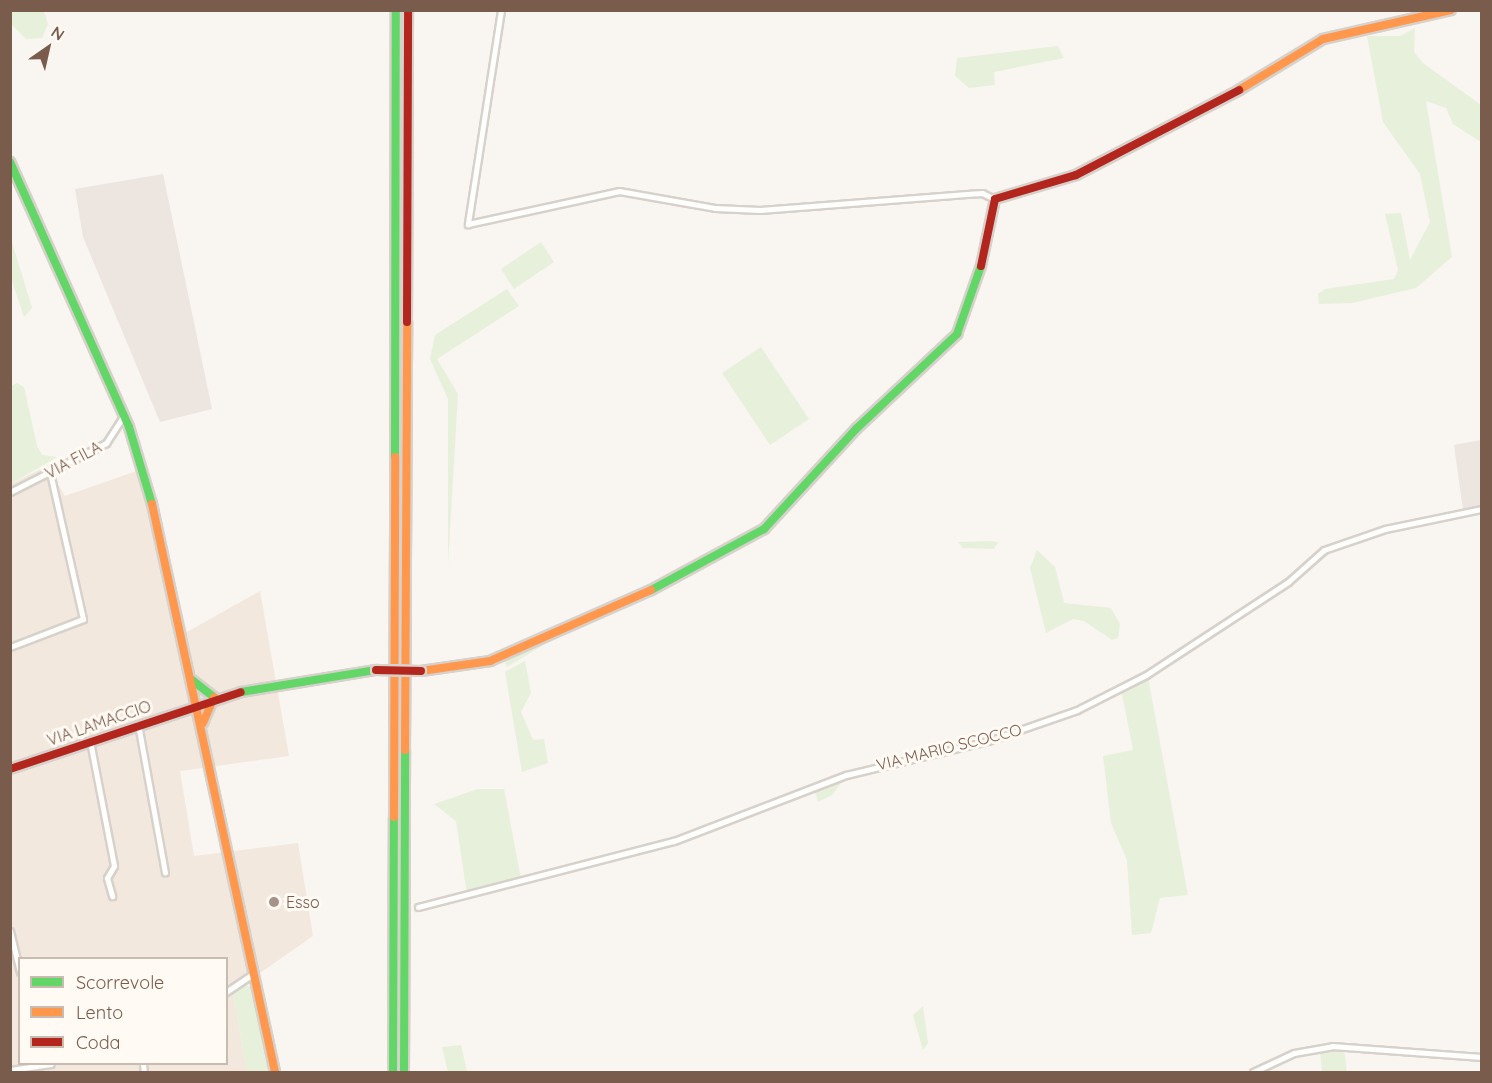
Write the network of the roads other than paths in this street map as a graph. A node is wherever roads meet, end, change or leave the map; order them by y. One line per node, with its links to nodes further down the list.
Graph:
1 (396, 10): 31 (main road)
2 (408, 10): 32 (main road)
3 (501, 10): 6 (street)
4 (1451, 10): 6 (main road)
5 (10, 162): 7 (main road)
6 (995, 199): 13 (main road, VIA LAMACCIO, bridge)
7 (124, 415): 8 (street, VIA FILA); 12 (main road)
8 (50, 473): 9 (street, VIA FILA); 11 (street)
9 (10, 492)
10 (1482, 509): 21 (street, VIA MARIO SCOCCO)
11 (10, 647)
12 (191, 679): 13 (main road); 14 (main road)
13 (214, 697): 14 (main road, VIA LAMACCIO); 16 (main road)
14 (196, 703): 15 (main road, VIA LAMACCIO); 16 (main road)
15 (138, 724): 17 (main road, VIA LAMACCIO); 19 (street)
16 (201, 727): 24 (main road)
17 (90, 741): 18 (main road, VIA LAMACCIO); 20 (street)
18 (10, 769)
19 (165, 873)
20 (112, 896)
21 (418, 907)
22 (10, 931): 23 (street)
23 (18, 964)
24 (254, 973): 25 (street); 30 (main road)
25 (228, 991)
26 (1482, 1057): 33 (street)
27 (40, 1068): 28 (street); 29 (street)
28 (11, 1070)
29 (35, 1072)
30 (275, 1072)
31 (393, 1072)
32 (404, 1072)
33 (1252, 1072)

